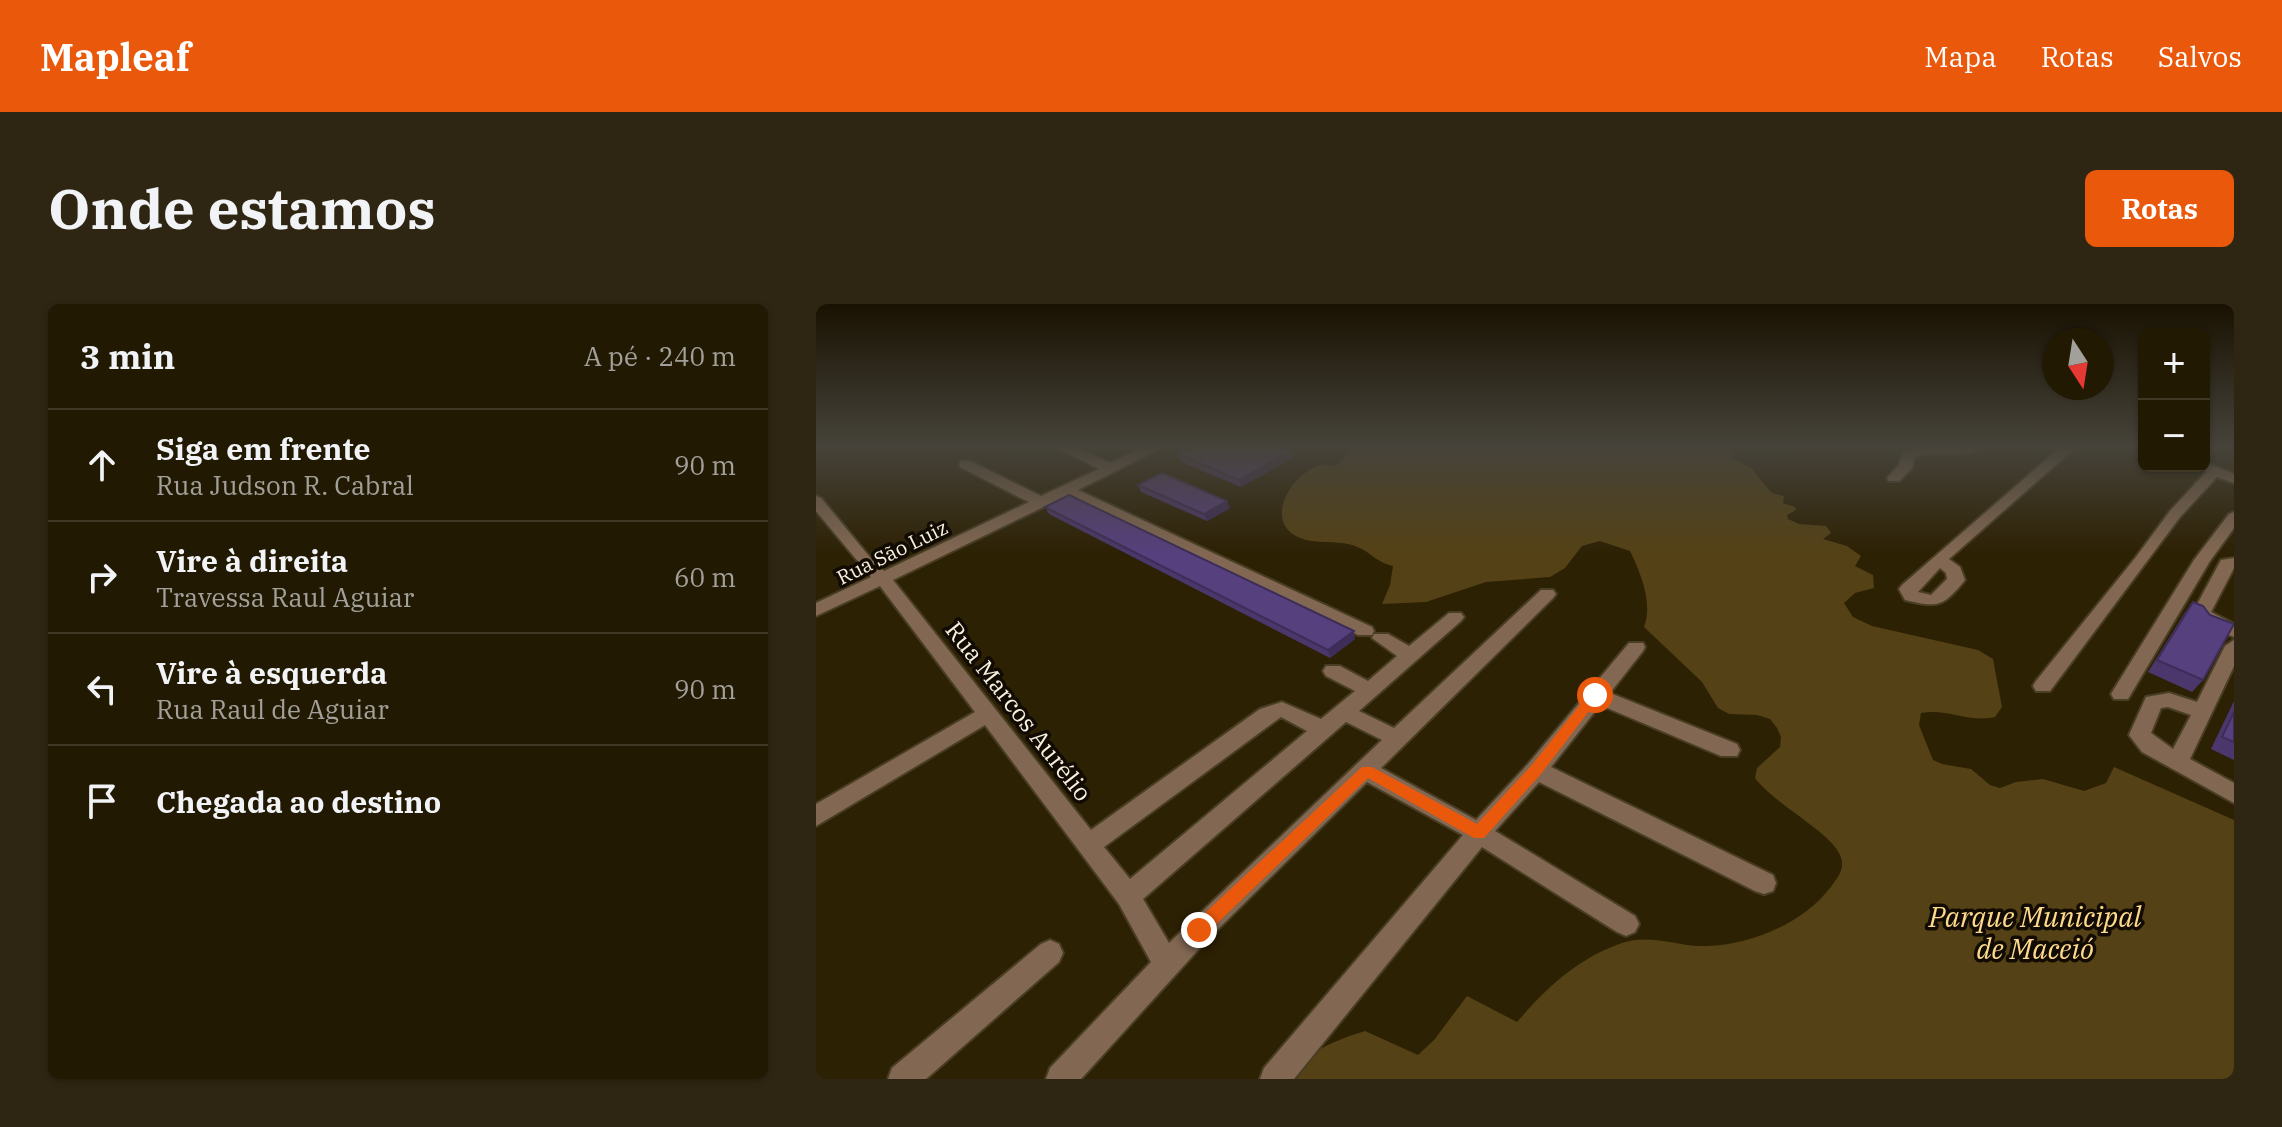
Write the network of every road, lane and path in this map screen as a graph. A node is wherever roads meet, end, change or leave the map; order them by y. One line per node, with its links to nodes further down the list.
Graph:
1 (1001, 482): 7 (street)
2 (1082, 482): 5 (street, Rua São Luiz)
3 (2026, 482): 9 (street)
4 (2196, 482): 20 (street)
5 (1065, 490): 7 (street, Rua São Luiz); 18 (street)
6 (816, 501): 11 (street, Rua Marcos Aurélio)
7 (1040, 502): 11 (street, Rua São Luiz)
8 (2234, 517): 22 (street)
9 (1939, 560)
10 (2234, 563): 15 (street)
11 (883, 578): 13 (street, Rua São Luiz); 25 (street, Rua Marcos Aurélio)
12 (1547, 594): 28 (street)
13 (816, 610)
14 (1455, 617): 18 (street)
15 (2234, 631)
16 (2234, 646): 24 (street)
17 (1636, 647): 23 (street)
18 (1411, 655): 21 (street)
19 (1333, 671): 21 (street)
20 (2043, 686)
21 (1369, 690): 26 (street)
22 (2121, 694)
23 (1595, 695): 29 (street); 31 (street)
24 (2203, 711): 30 (street); 30 (street)
25 (989, 713): 34 (street); 36 (street, Rua Marcos Aurélio)
26 (1346, 713): 27 (street); 28 (street)
27 (1324, 730): 36 (street); 38 (street)
28 (1399, 740): 32 (street)
29 (1729, 750)
30 (2178, 762): 33 (street)
31 (1536, 770): 35 (street); 37 (street)
32 (1367, 771): 35 (street); 41 (street)
33 (2234, 794)
34 (816, 816)
35 (1479, 833): 39 (street); 44 (street)
36 (1089, 845): 38 (street, Rua Marcos Aurélio)
37 (1764, 883)
38 (1128, 896): 41 (street, Rua Marcos Aurélio)
39 (1626, 924)
40 (1050, 953): 42 (street)
41 (1167, 965): 43 (street)
42 (903, 1079)
43 (1061, 1079)
44 (1275, 1079)

